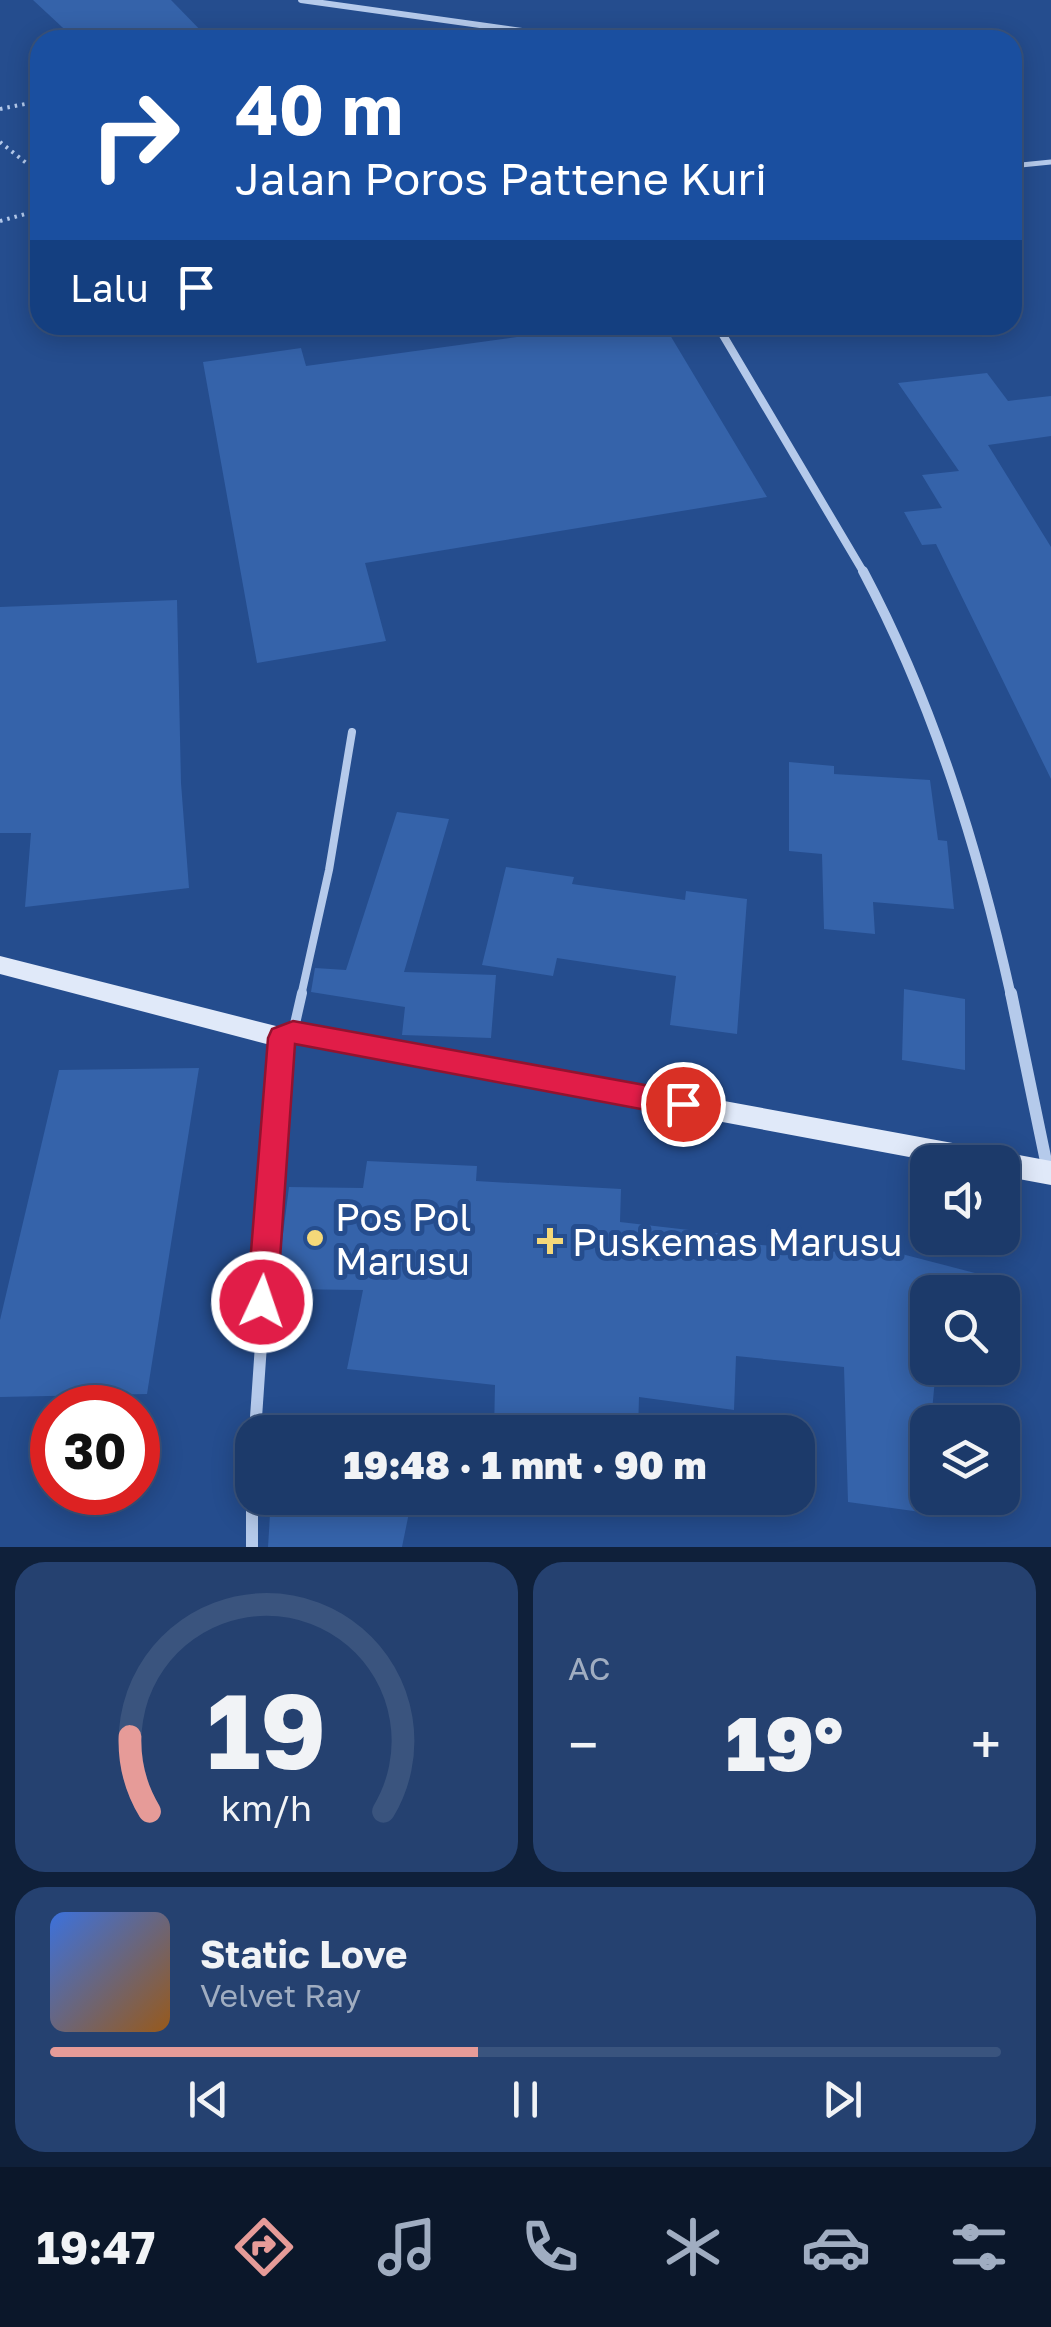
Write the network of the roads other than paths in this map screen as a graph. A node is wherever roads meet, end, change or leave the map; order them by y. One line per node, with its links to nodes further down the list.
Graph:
1 (301, 0): 2 (street)
2 (515, 30)
3 (1051, 162): 4 (lane)
4 (1022, 165)
5 (723, 335): 11 (street)
6 (352, 732): 8 (lane)
7 (0, 965): 8 (street)
8 (287, 1035): 9 (street); 12 (street)
9 (910, 1147)
10 (1020, 1167): 11 (street)
11 (1049, 1173)
12 (257, 1415)
13 (252, 1515): 14 (street)
14 (252, 1547)

